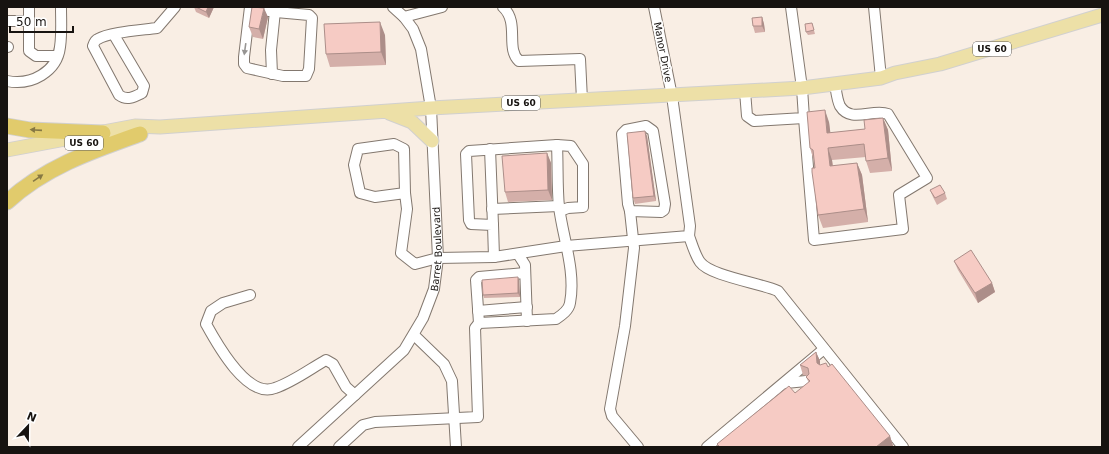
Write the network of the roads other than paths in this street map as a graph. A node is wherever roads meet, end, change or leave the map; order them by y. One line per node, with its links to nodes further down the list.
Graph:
1 (29, 7): 15 (street)
2 (61, 7): 17 (street)
3 (175, 7): 16 (street)
4 (393, 7): 13 (street, Barret Boulevard)
5 (442, 7): 13 (street)
6 (503, 7): 25 (street)
7 (654, 7): 24 (street, Manor Drive)
8 (790, 7): 22 (street)
9 (874, 7): 19 (street)
10 (250, 9): 11 (street); 18 (street, one-way to 18)
11 (275, 9): 18 (street); 18 (street)
12 (1102, 15): 19 (main road, US 60)
13 (404, 17): 26 (street, Barret Boulevard)
14 (7, 20): 15 (street)
15 (29, 21): 17 (street)
16 (114, 35): 16 (street)
17 (57, 56): 20 (street)
18 (272, 74)
19 (881, 78): 21 (main road, US 60)
20 (7, 81)
21 (835, 84): 22 (main road, US 60); 28 (street)
22 (802, 88): 23 (main road, US 60); 28 (street)
23 (745, 92): 24 (main road, US 60); 28 (street)
24 (672, 96): 25 (main road, US 60); 44 (street, Manor Drive)
25 (582, 100): 26 (main road, US 60)
26 (431, 108): 27 (main road, US 60); 33 (street, Barret Boulevard)
27 (384, 111): 30 (main road, US 60); 33 (main road)
28 (804, 118)
29 (7, 126): 31 (highway, one-way to 29)
30 (160, 127): 31 (main road, US 60); 32 (main road, US 60)
31 (103, 132): 36 (main road, US 60)
32 (140, 134): 37 (main road, US 60); 39 (highway, one-way to 32)
33 (432, 141): 49 (street, Barret Boulevard)
34 (557, 146): 35 (street); 40 (street); 40 (street)
35 (490, 149): 41 (street); 43 (street)
36 (7, 150)
37 (7, 158)
38 (405, 193): 38 (street); 49 (street)
39 (7, 202)
40 (560, 208): 41 (street); 46 (street)
41 (492, 209): 43 (street)
42 (630, 211): 42 (street); 45 (street)
43 (493, 226): 48 (street)
44 (689, 236): 45 (street); 57 (street)
45 (634, 240): 46 (street); 67 (street)
46 (566, 246): 47 (street); 54 (street)
47 (518, 254): 48 (street); 50 (street)
48 (494, 257): 49 (street)
49 (438, 258): 56 (street, Barret Boulevard)
50 (525, 273): 52 (street); 53 (street)
51 (250, 295): 62 (street)
52 (526, 307): 53 (street); 54 (street)
53 (478, 310): 55 (street)
54 (527, 321): 55 (street)
55 (479, 323): 63 (street)
56 (414, 335): 62 (street, Barret Boulevard); 63 (street)
57 (824, 349): 58 (street); 61 (street)
58 (833, 360): 59 (street); 69 (street)
59 (825, 368)
60 (806, 381): 61 (street)
61 (786, 383): 68 (street)
62 (355, 395): 64 (street, Barret Boulevard)
63 (455, 418): 65 (street); 66 (street)
64 (298, 447)
65 (339, 447)
66 (456, 447)
67 (638, 447)
68 (708, 447)
69 (903, 447)

